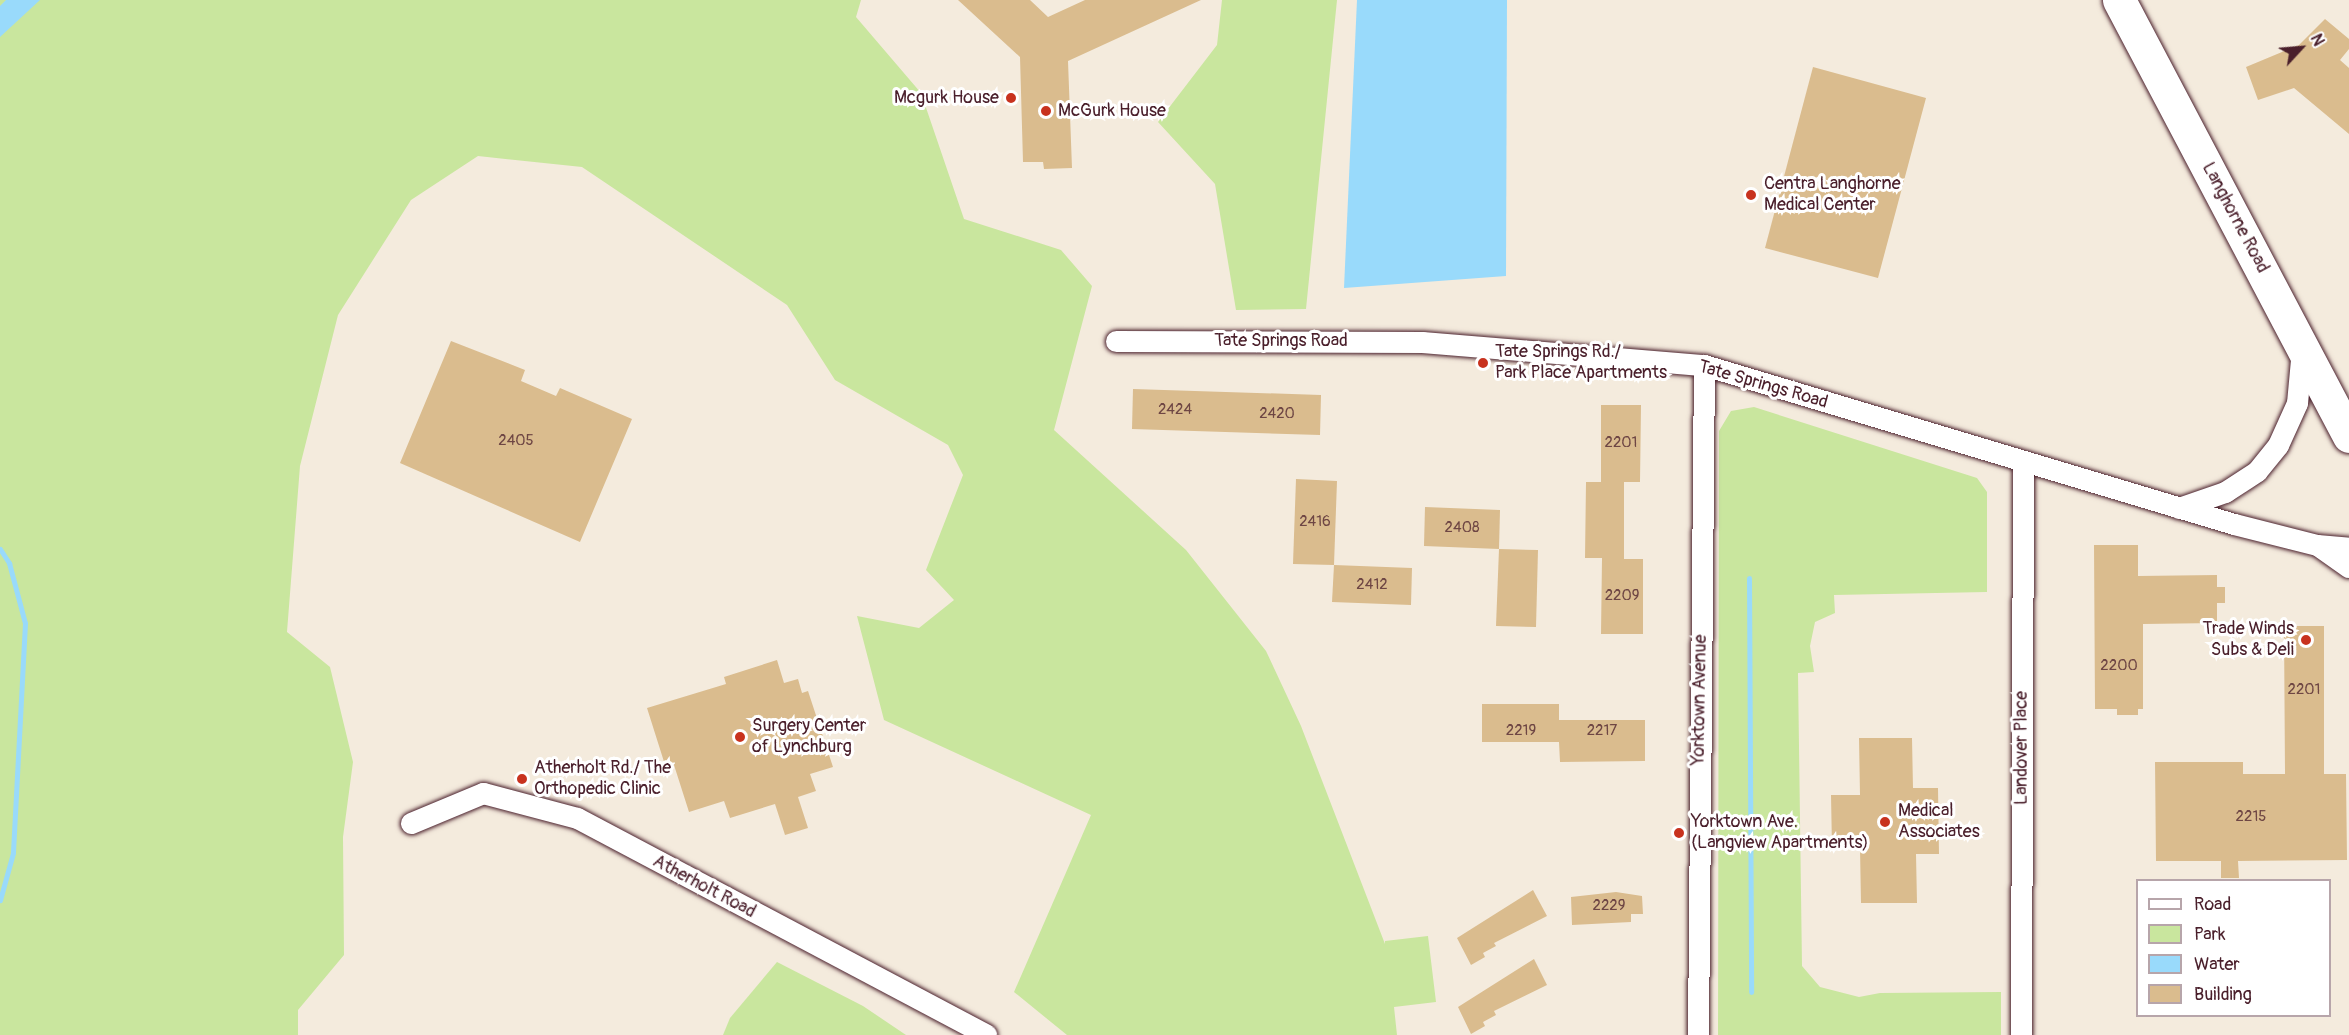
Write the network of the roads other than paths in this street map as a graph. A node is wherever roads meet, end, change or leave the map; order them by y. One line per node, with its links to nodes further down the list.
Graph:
1 (2119, 0): 3 (main road, Langhorne Road)
2 (1116, 341): 4 (street, Tate Springs Road)
3 (2302, 346): 5 (main road, Langhorne Road); 7 (street)
4 (1704, 365): 6 (street, Tate Springs Road); 13 (street, Yorktown Avenue)
5 (2349, 436)
6 (2023, 462): 7 (street, Tate Springs Road); 14 (street, Landover Place)
7 (2180, 508): 8 (street, Tate Springs Road)
8 (2317, 545): 9 (street, Tate Springs Road); 10 (street, Tate Springs Road)
9 (2349, 548)
10 (2349, 567)
11 (411, 823): 12 (street, Atherholt Road)
12 (986, 1035)
13 (1698, 1035)
14 (2021, 1035)

